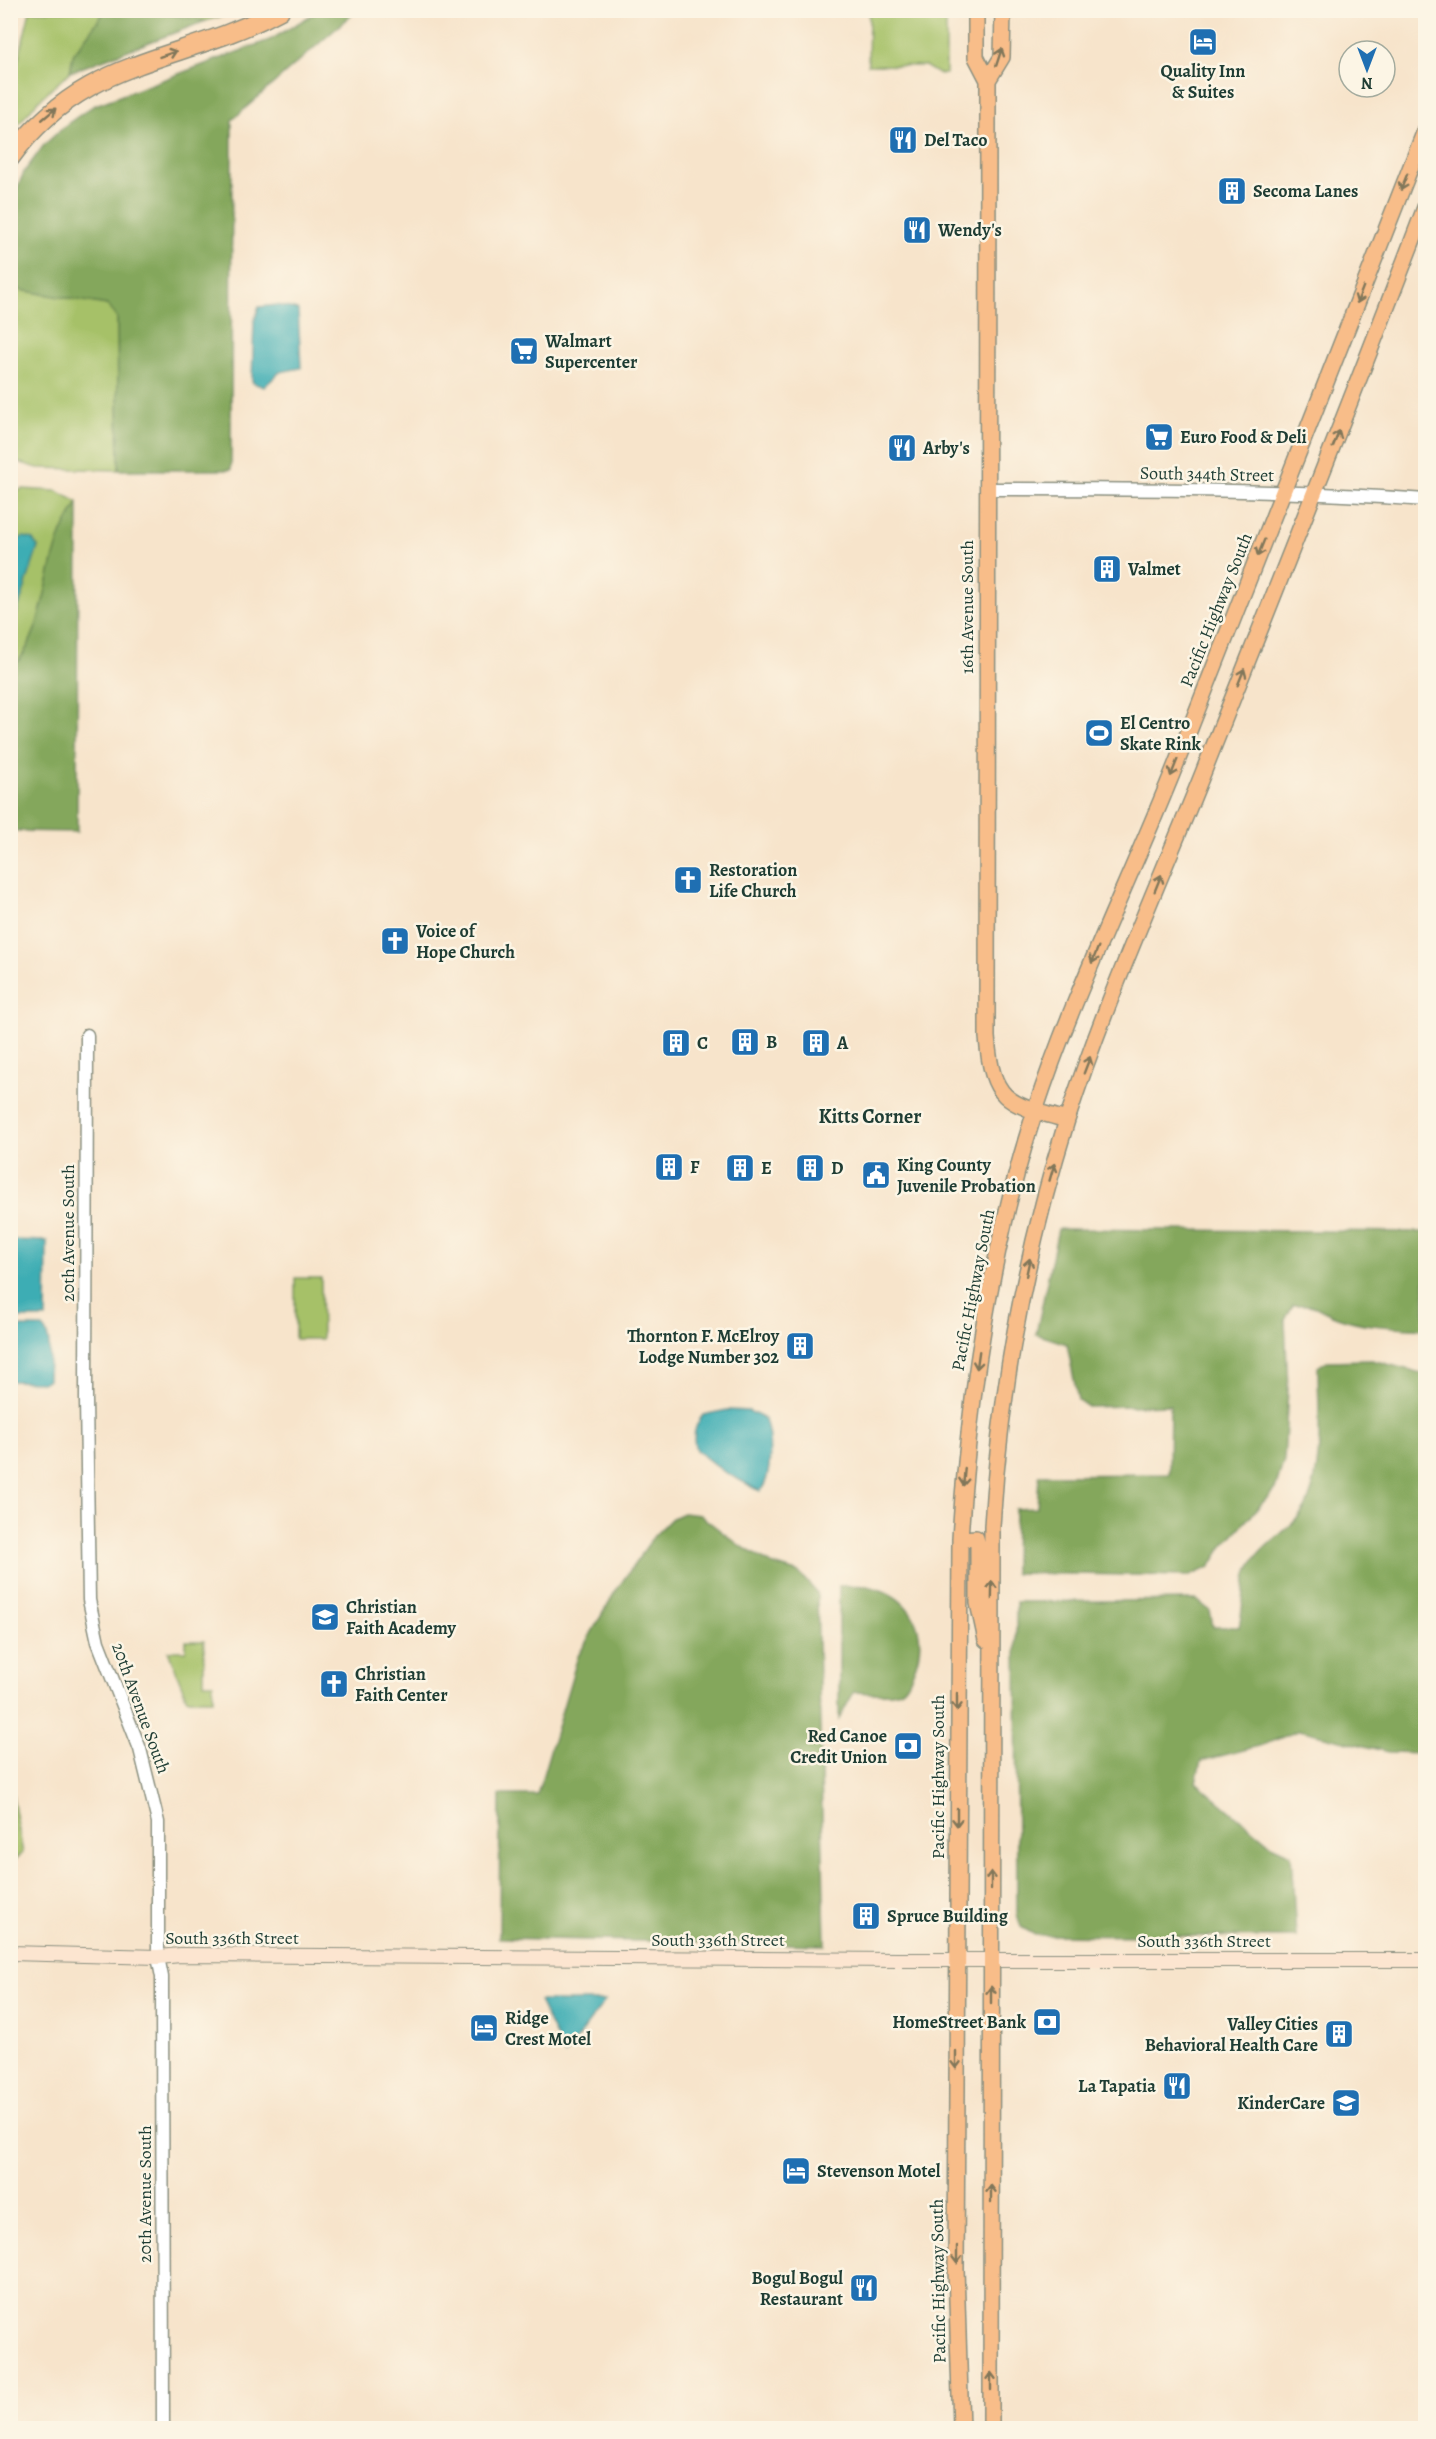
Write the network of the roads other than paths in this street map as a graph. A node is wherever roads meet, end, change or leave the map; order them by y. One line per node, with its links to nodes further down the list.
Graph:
1 (280, 10): 6 (highway, one-way to 1)
2 (976, 10): 4 (main road, 16th Avenue South)
3 (1003, 10): 4 (main road, 16th Avenue South, one-way to 3)
4 (988, 80): 8 (main road, 16th Avenue South)
5 (1425, 128): 10 (main road, Pacific Highway South, one-way to 10)
6 (10, 158)
7 (1425, 205): 9 (main road, one-way to 7)
8 (988, 489): 10 (street, South 344th Street); 13 (main road, 16th Avenue South)
9 (1314, 493): 10 (street, South 344th Street); 11 (street, South 344th Street); 14 (main road, one-way to 9)
10 (1283, 494): 13 (main road, Pacific Highway South, one-way to 13)
11 (1425, 500)
12 (87, 1035): 18 (street, 20th Avenue South)
13 (1035, 1111): 14 (main road, 16th Avenue South); 15 (main road, Pacific Highway South, one-way to 15)
14 (1068, 1120): 16 (main road, one-way to 14)
15 (960, 1539): 16 (main road); 19 (main road, Pacific Highway South, one-way to 19)
16 (992, 1669): 20 (main road, one-way to 16)
17 (10, 1953): 18 (main road, South 336th Street)
18 (158, 1957): 19 (main road, South 336th Street); 22 (street, 20th Avenue South)
19 (957, 1960): 20 (main road, South 336th Street); 23 (main road, Pacific Highway South, one-way to 23)
20 (991, 1960): 21 (main road, South 336th Street); 24 (main road, one-way to 20)
21 (1425, 1960)
22 (163, 2428)
23 (961, 2428)
24 (991, 2428)

